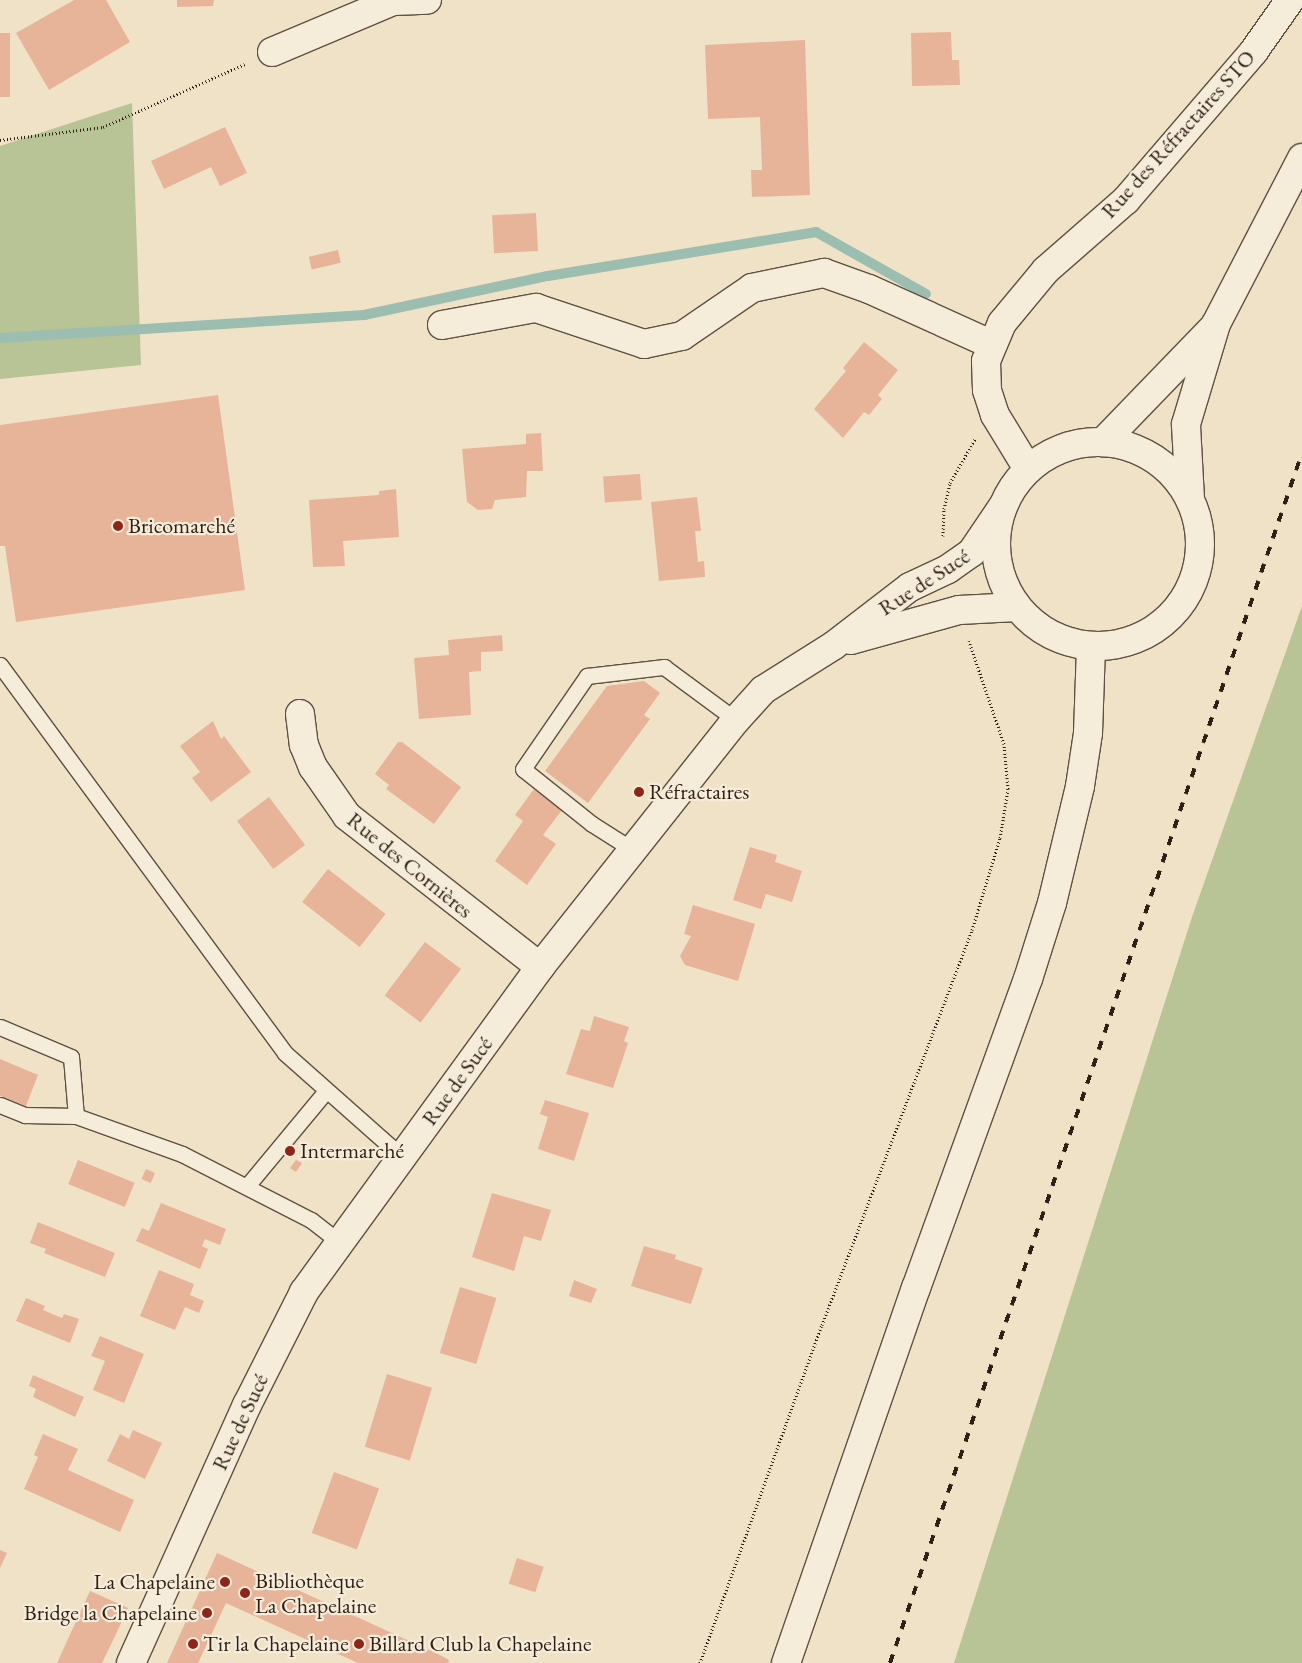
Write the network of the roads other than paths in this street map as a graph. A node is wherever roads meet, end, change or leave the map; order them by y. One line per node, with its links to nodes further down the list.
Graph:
1 (427, 0): 3 (street)
2 (1286, 1): 7 (street, Rue des Réfractaires STO)
3 (272, 52)
4 (1302, 158): 5 (street)
5 (1216, 324): 8 (street); 10 (street)
6 (442, 325): 7 (street)
7 (990, 344): 9 (street, Rue des Réfractaires STO)
8 (1103, 442): 9 (street); 10 (street)
9 (1028, 469): 11 (street)
10 (1190, 501): 14 (street)
11 (1003, 506): 12 (street); 13 (street, Rue de Sucé)
12 (1017, 607): 13 (street, Rue de Sucé); 14 (street)
13 (832, 646): 17 (street, Rue de Sucé)
14 (1091, 646): 28 (street)
15 (0, 665): 21 (lane)
16 (300, 714): 19 (street, Rue des Cornières)
17 (736, 720): 18 (street, Rue de Sucé); 18 (lane)
18 (633, 850): 19 (street, Rue de Sucé)
19 (540, 967): 24 (street, Rue de Sucé)
20 (0, 1028): 23 (lane)
21 (326, 1091): 24 (lane); 25 (lane)
22 (0, 1105): 23 (lane)
23 (76, 1116): 25 (lane)
24 (402, 1157): 26 (street, Rue de Sucé)
25 (247, 1186): 26 (lane)
26 (338, 1242): 27 (street, Rue de Sucé)
27 (131, 1663)
28 (786, 1663)

